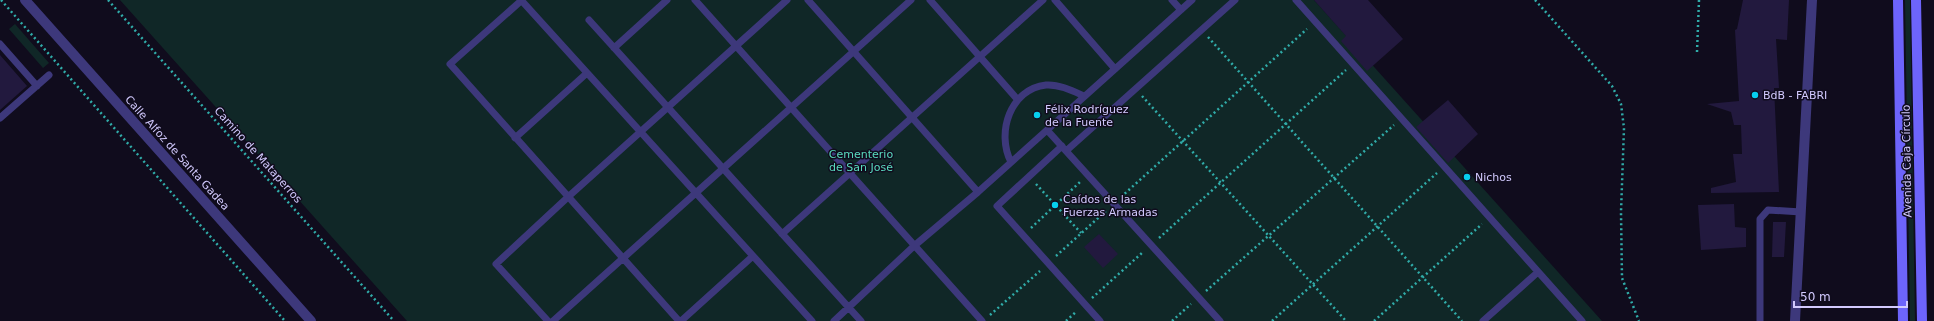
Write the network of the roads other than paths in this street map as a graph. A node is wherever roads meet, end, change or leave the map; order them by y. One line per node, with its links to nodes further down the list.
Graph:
1 (25, 0): 52 (street, Calle Alfoz de Santa Gadea)
2 (522, 0): 26 (lane); 37 (lane)
3 (667, 0): 22 (lane)
4 (695, 0): 21 (lane)
5 (787, 0): 21 (lane)
6 (808, 0): 23 (lane)
7 (911, 0): 23 (lane)
8 (930, 0): 24 (lane)
9 (1043, 0): 24 (lane)
10 (1055, 0): 25 (lane)
11 (1172, 0): 18 (lane)
12 (1192, 0): 18 (lane)
13 (1235, 0): 38 (lane)
14 (1296, 0): 50 (lane)
15 (1812, 0): 45 (street)
16 (1898, 0): 66 (main road, Avenida Caja Círculo)
17 (1916, 0): 67 (main road, Avenida Caja Círculo)
18 (1181, 10): 25 (lane)
19 (589, 20): 22 (lane)
20 (0, 44): 28 (lane)
21 (736, 46): 31 (lane); 32 (lane)
22 (614, 48): 31 (lane)
23 (854, 51): 32 (lane); 33 (lane)
24 (980, 56): 30 (lane); 33 (lane)
25 (1115, 69): 29 (lane)
26 (587, 73): 36 (lane); 37 (lane)
27 (48, 75): 28 (lane)
28 (37, 86): 34 (lane)
29 (1084, 96): 30 (lane); 35 (lane)
30 (1017, 99): 39 (lane)
31 (668, 107): 36 (lane); 40 (lane)
32 (791, 108): 40 (lane); 41 (lane)
33 (912, 117): 41 (lane); 42 (lane)
34 (0, 118)
35 (1047, 130): 38 (lane); 39 (lane)
36 (641, 132): 43 (lane); 44 (lane)
37 (515, 138): 44 (lane)
38 (1064, 149): 60 (lane); 61 (lane)
39 (1011, 162): 42 (lane)
40 (723, 168): 43 (lane); 46 (lane)
41 (850, 173): 46 (lane); 47 (lane)
42 (978, 192): 47 (lane)
43 (696, 193): 48 (lane); 49 (lane)
44 (568, 197): 49 (lane); 53 (lane)
45 (1801, 212): 64 (lane); 65 (street)
46 (782, 234): 51 (lane)
47 (914, 246): 51 (lane); 59 (lane)
48 (753, 256): 55 (lane); 56 (lane)
49 (623, 258): 54 (lane); 55 (lane)
50 (1538, 272): 62 (lane); 63 (lane)
51 (849, 308): 57 (lane); 58 (lane)
52 (311, 321)
53 (548, 321)
54 (553, 321)
55 (680, 321)
56 (812, 321)
57 (834, 321)
58 (861, 321)
59 (982, 321)
60 (1100, 321)
61 (1220, 321)
62 (1483, 321)
63 (1582, 321)
64 (1760, 321)
65 (1795, 321)
66 (1903, 321)
67 (1922, 321)

